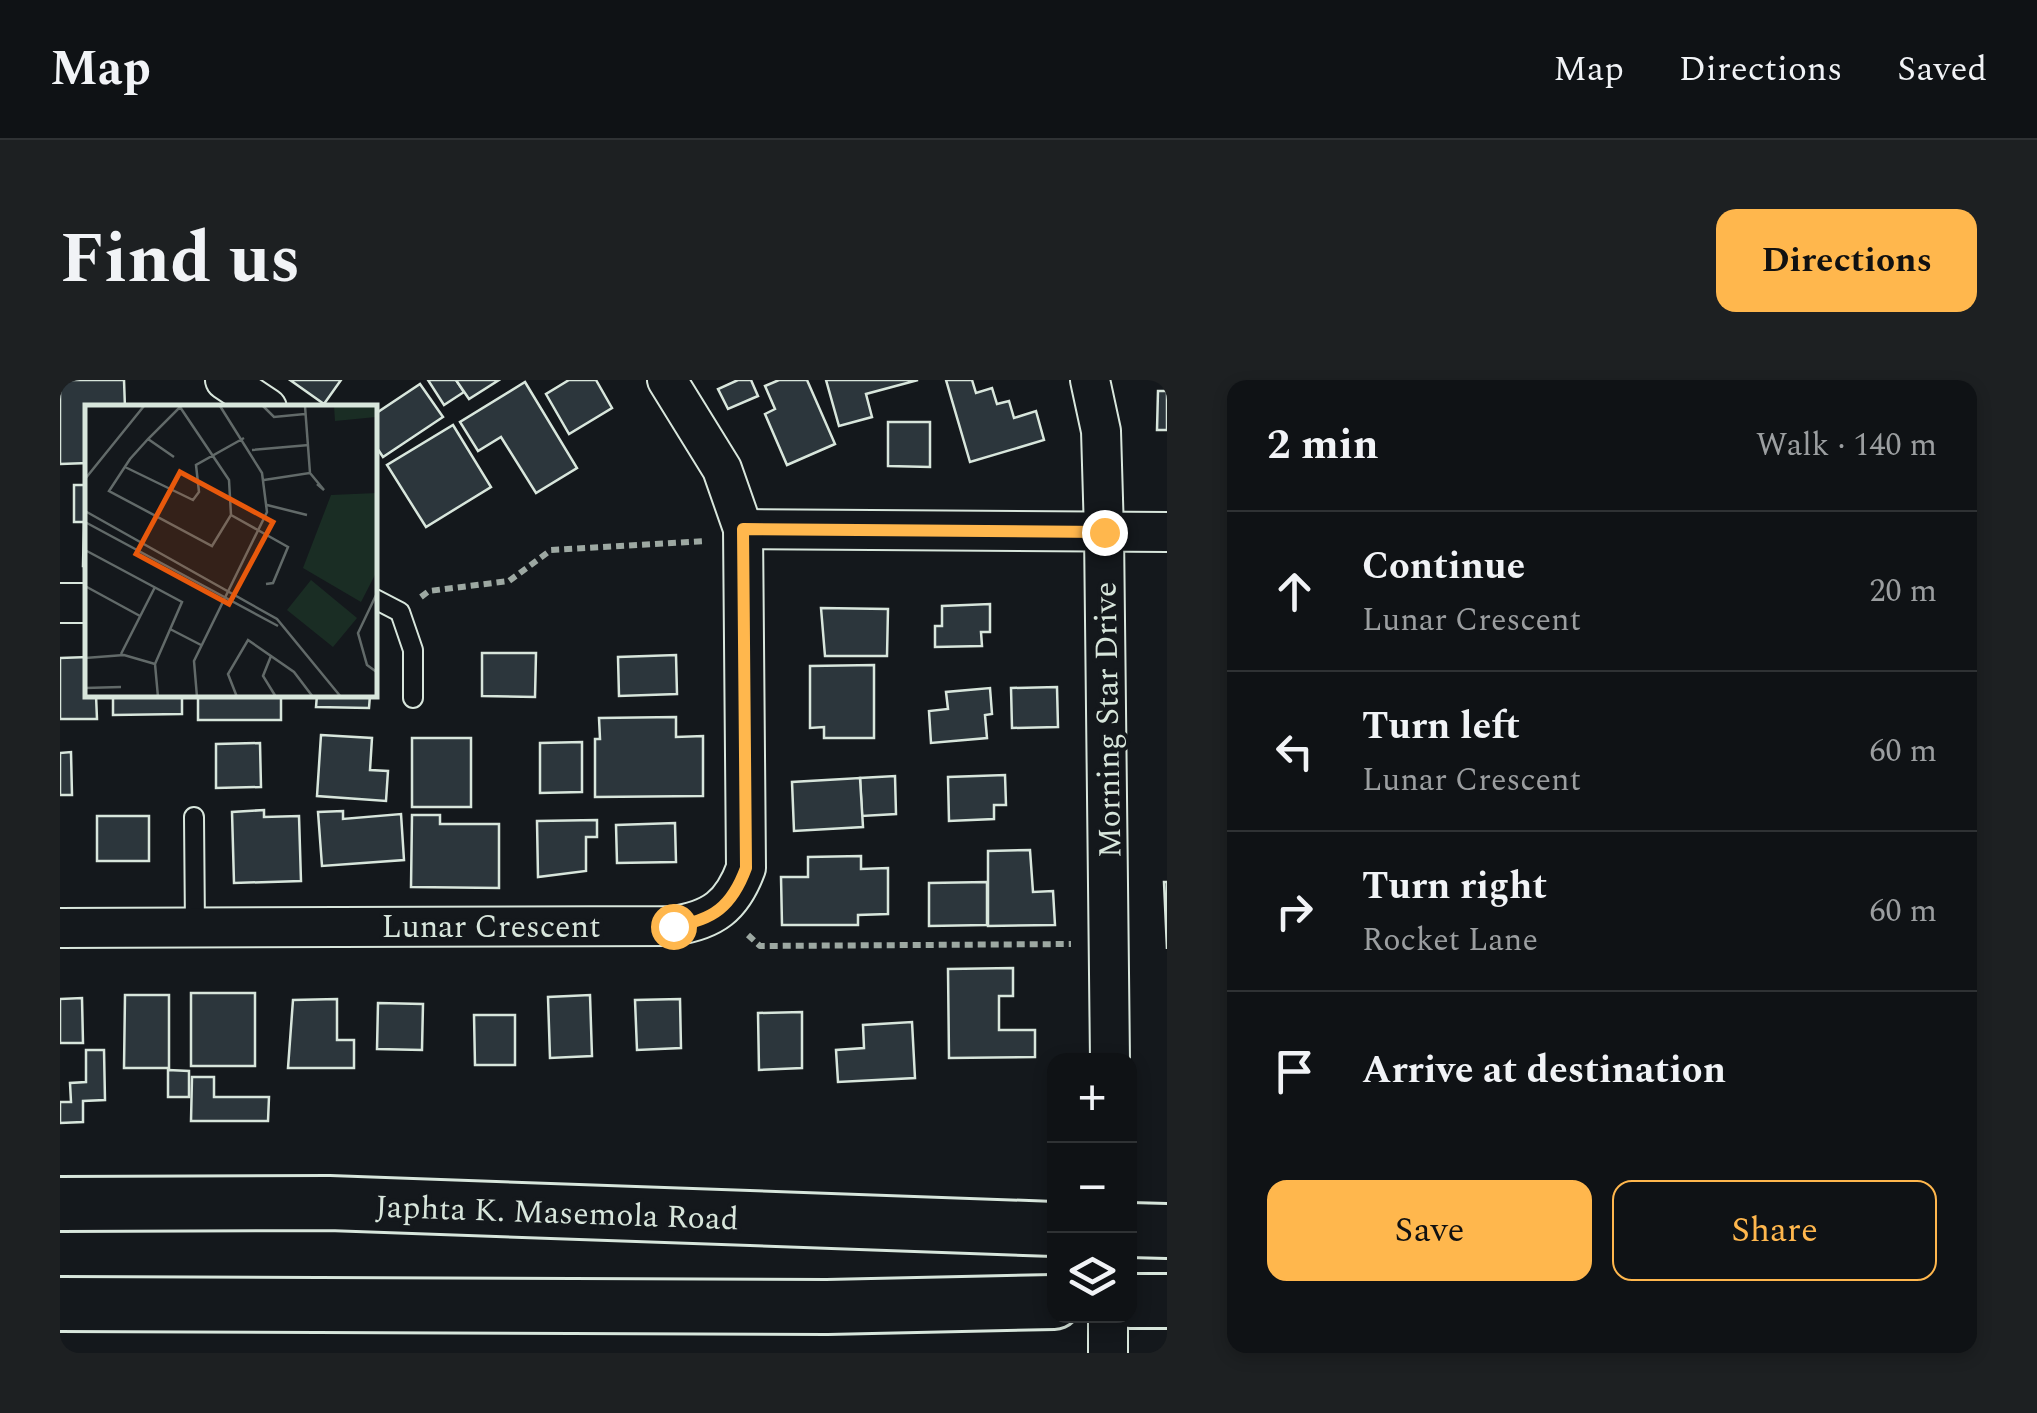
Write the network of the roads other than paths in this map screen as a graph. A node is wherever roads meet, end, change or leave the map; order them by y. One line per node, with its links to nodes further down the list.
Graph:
1 (225, 380): 4 (street)
2 (667, 380): 7 (street)
3 (1090, 380): 5 (street, Morning Star Drive)
4 (262, 405)
5 (1104, 532): 6 (street); 7 (street); 15 (street, Morning Star Drive)
6 (1167, 532)
7 (726, 535): 13 (street, Lunar Crescent)
8 (378, 601): 11 (lane)
9 (85, 603): 10 (street)
10 (60, 604)
11 (413, 698)
12 (194, 816): 13 (lane)
13 (195, 927): 14 (street, Lunar Crescent)
14 (60, 928)
15 (1110, 1053)
16 (60, 1204): 17 (main road, Japhta K. Masemola Road)
17 (1047, 1228)
18 (1137, 1230): 19 (main road)
19 (1167, 1231)
20 (1137, 1301): 21 (main road)
21 (1167, 1301)
22 (1047, 1302): 23 (main road)
23 (60, 1304)
24 (1108, 1323): 25 (street)
25 (1108, 1353)

